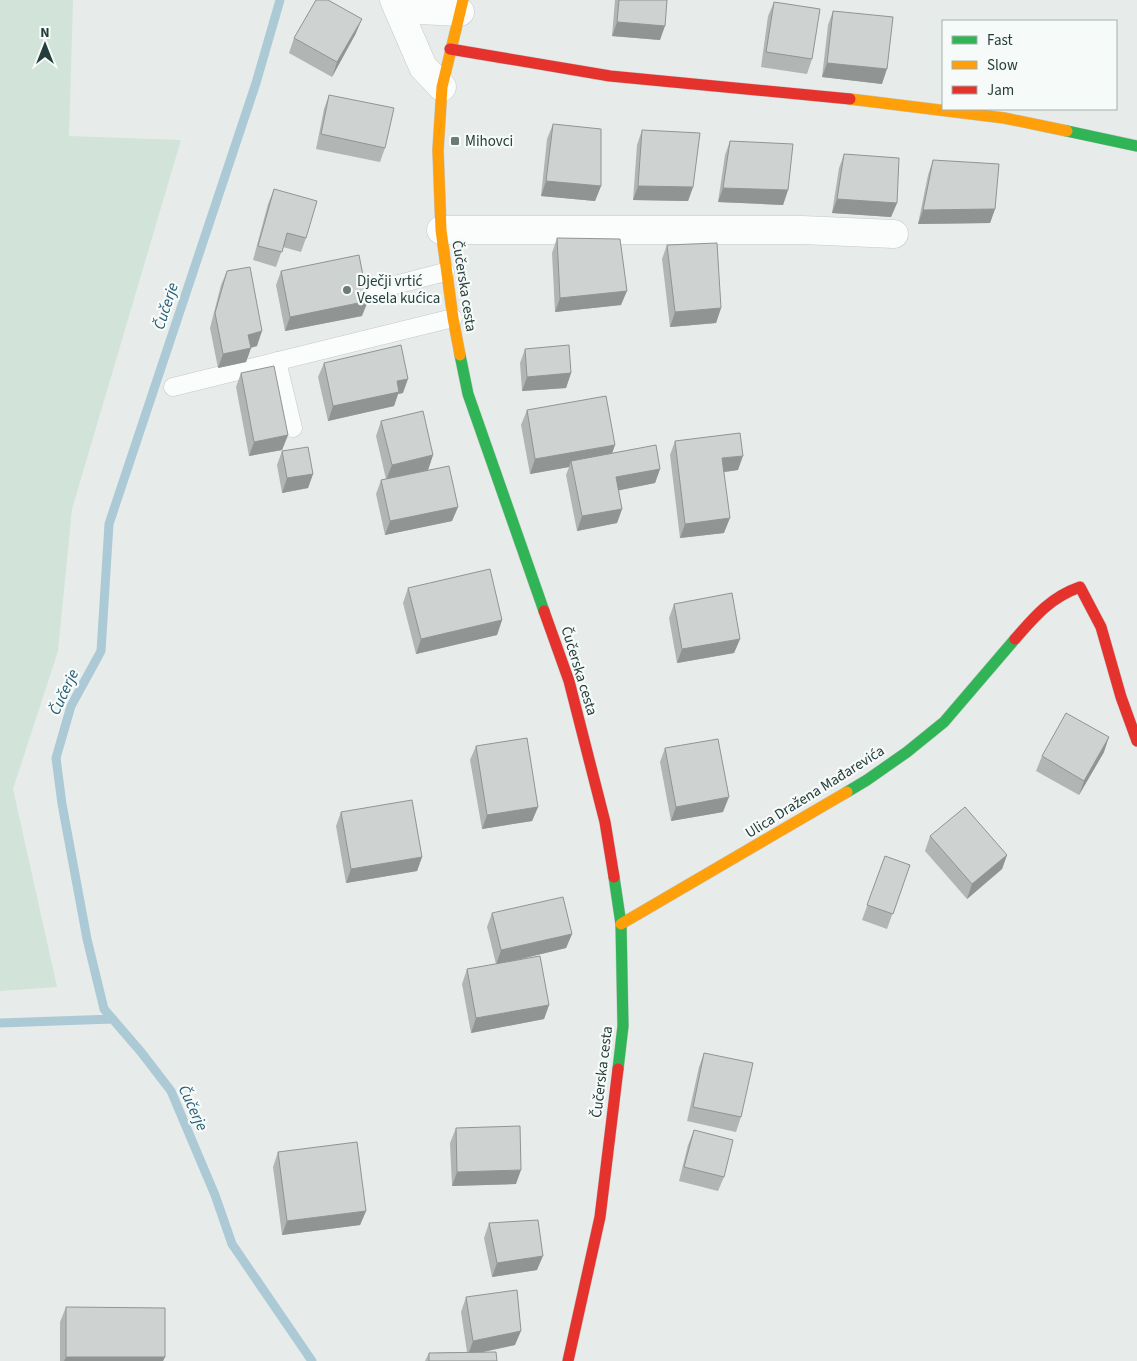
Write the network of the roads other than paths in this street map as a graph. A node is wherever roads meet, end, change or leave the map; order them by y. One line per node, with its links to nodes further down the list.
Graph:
1 (396, 5): 2 (street); 4 (street)
2 (462, 6): 3 (street, Čučerska cesta)
3 (450, 49): 4 (street, Čučerska cesta); 5 (street)
4 (442, 86): 6 (street, Čučerska cesta)
5 (1137, 146)
6 (441, 230): 7 (street); 8 (street, Čučerska cesta)
7 (894, 234)
8 (446, 272): 9 (lane); 10 (street, Čučerska cesta)
9 (368, 292)
10 (453, 318): 11 (lane); 15 (street, Čučerska cesta)
11 (278, 361): 12 (lane); 13 (lane)
12 (173, 387)
13 (293, 428)
14 (1137, 741): 15 (street, Ulica Dražena Mađarevića)
15 (621, 924): 16 (street, Čučerska cesta)
16 (568, 1361)

